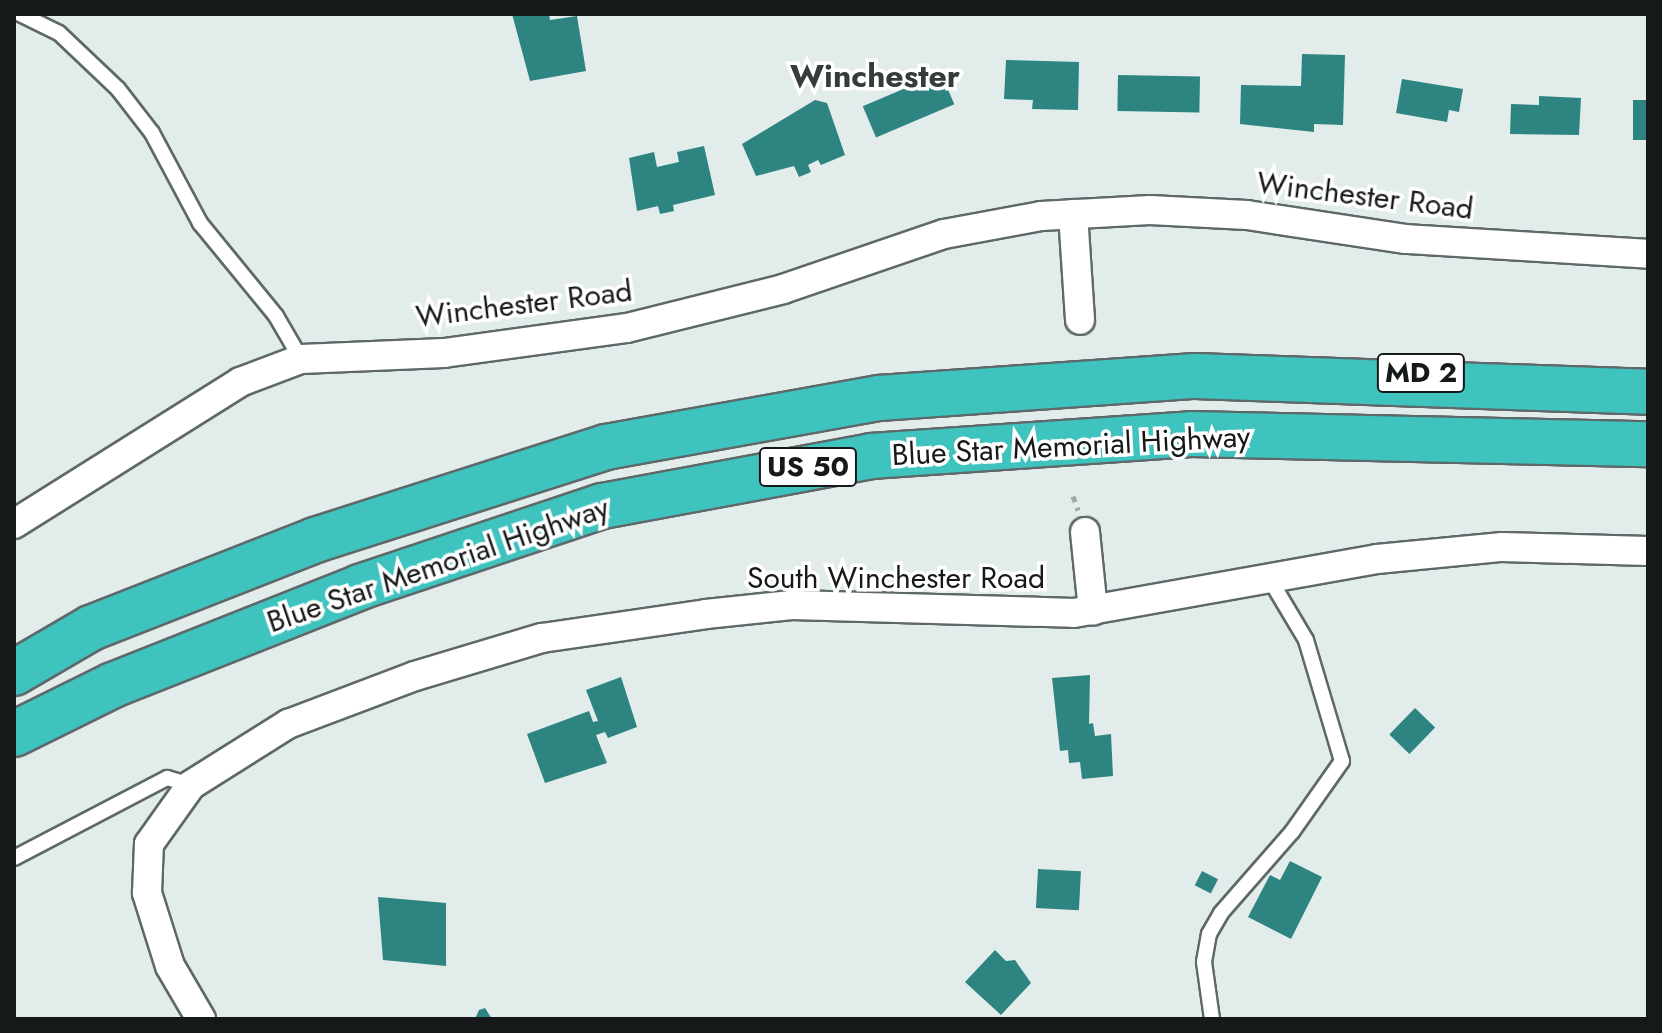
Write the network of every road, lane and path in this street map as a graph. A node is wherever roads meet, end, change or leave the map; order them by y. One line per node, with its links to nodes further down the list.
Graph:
1 (20, 14): 5 (lane)
2 (1073, 214): 3 (street, Winchester Road); 4 (street); 5 (street, Winchester Road)
3 (1648, 254)
4 (1080, 320)
5 (301, 359): 10 (street, Winchester Road)
6 (1648, 371): 7 (highway, MD 2)
7 (1195, 376): 8 (highway, Blue Star Memorial Highway / US 50); 15 (highway, Blue Star Memorial Highway / US 50)
8 (1648, 392)
9 (1648, 444): 16 (highway, Blue Star Memorial Highway / US 50)
10 (14, 524)
11 (1085, 532): 14 (street)
12 (1648, 551): 13 (street, South Winchester Road)
13 (1269, 578): 14 (street, South Winchester Road); 20 (lane)
14 (1093, 611): 17 (street, South Winchester Road)
15 (14, 673)
16 (14, 734)
17 (191, 785): 18 (lane); 19 (street, South Winchester Road)
18 (14, 858)
19 (201, 1019)
20 (1212, 1019)

